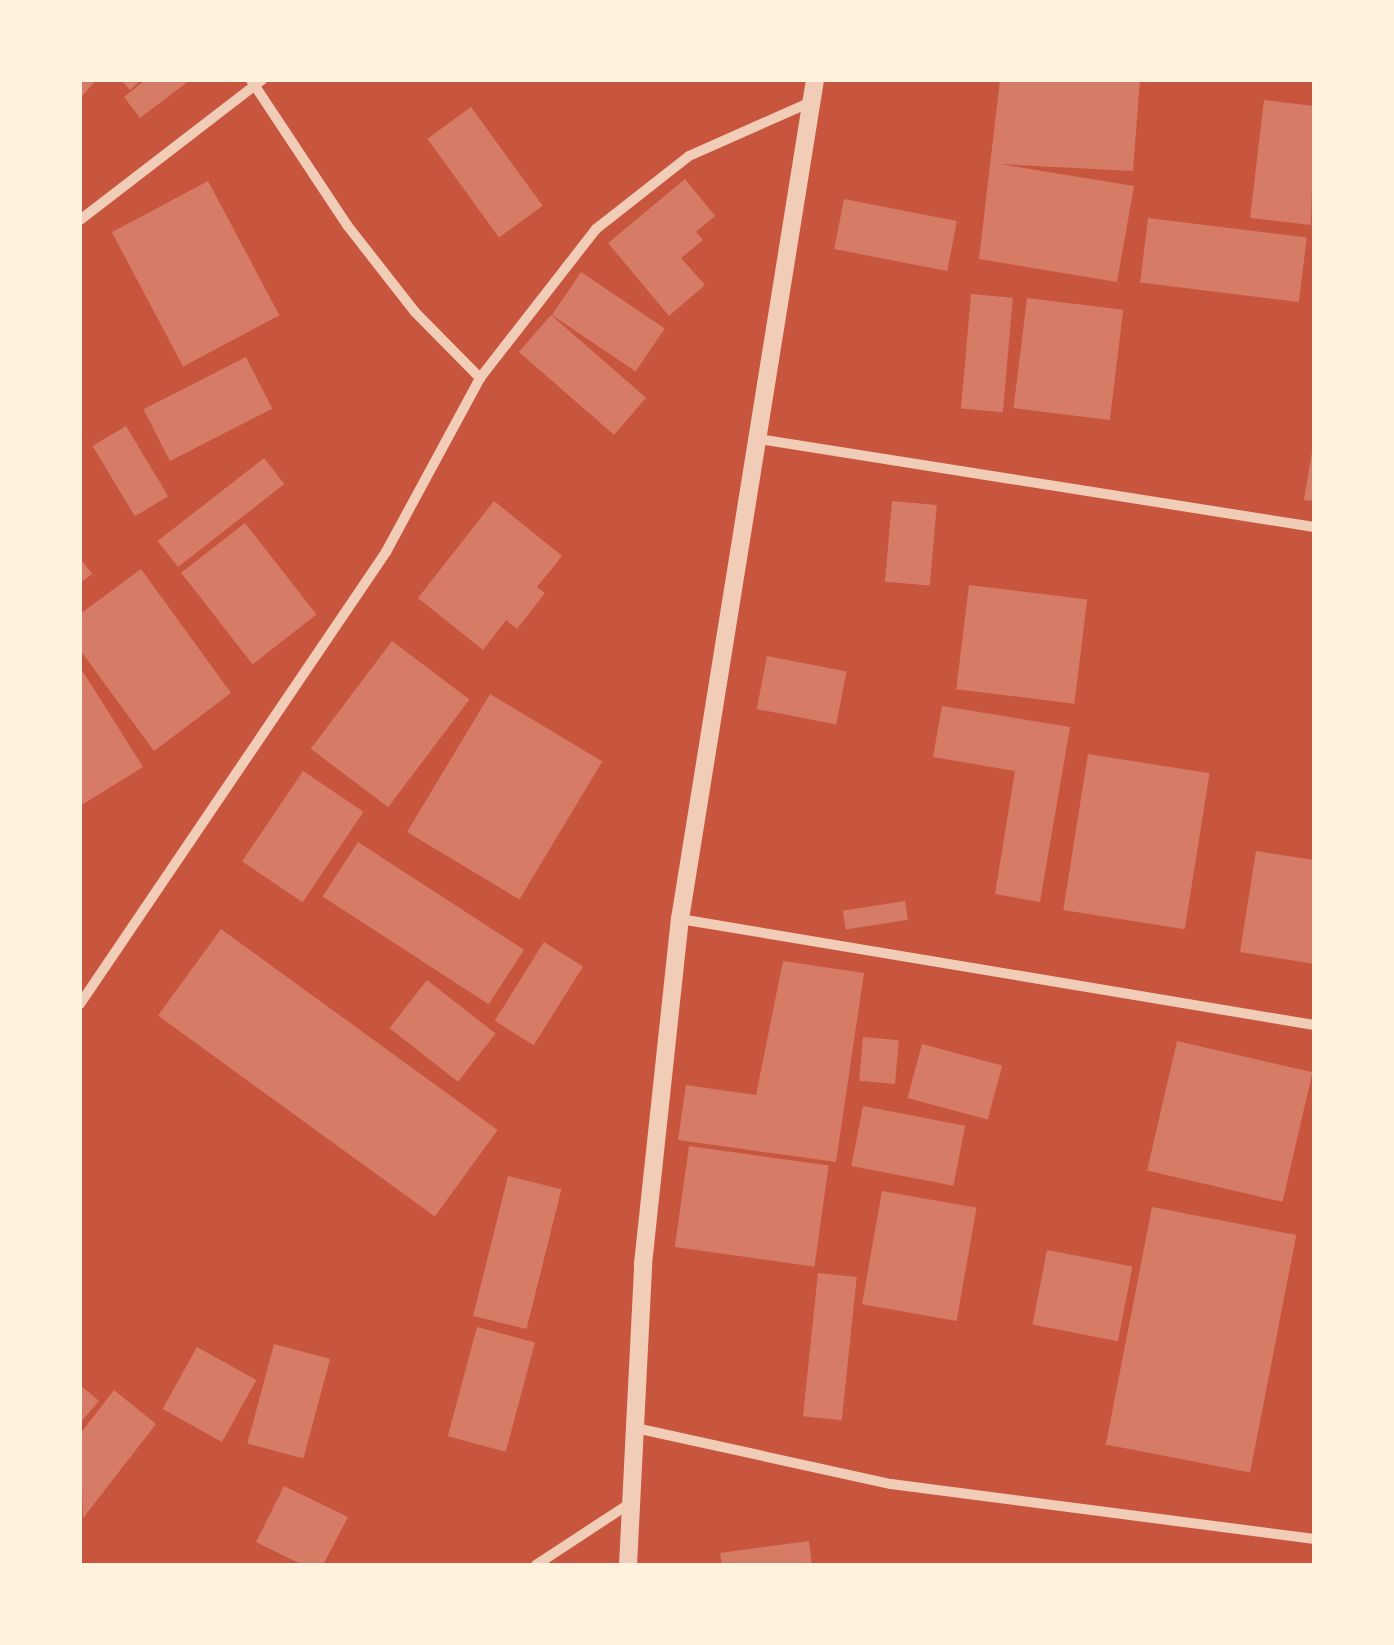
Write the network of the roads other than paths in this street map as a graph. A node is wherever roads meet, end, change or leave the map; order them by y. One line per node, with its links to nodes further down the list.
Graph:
1 (815, 80): 3 (street)
2 (257, 82): 4 (street); 5 (street)
3 (812, 102): 5 (street); 6 (street)
4 (80, 220)
5 (480, 378): 9 (street)
6 (759, 440): 7 (street); 8 (street)
7 (1314, 527)
8 (680, 919): 10 (street); 11 (street)
9 (80, 1004)
10 (1314, 1025)
11 (632, 1427): 12 (street); 13 (street)
12 (629, 1504): 14 (street); 15 (street)
13 (1314, 1539)
14 (536, 1565)
15 (628, 1565)

